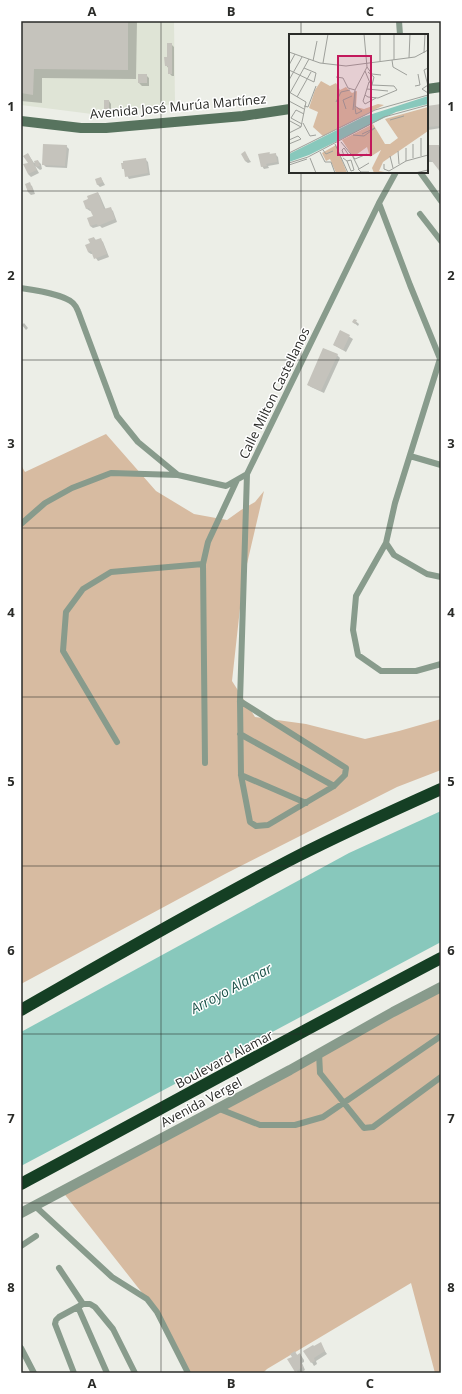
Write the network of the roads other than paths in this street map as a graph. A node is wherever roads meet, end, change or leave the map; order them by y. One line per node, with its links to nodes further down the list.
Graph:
1 (399, 21): 2 (lane)
2 (400, 34)
3 (441, 87): 4 (main road)
4 (428, 89)
5 (289, 109): 6 (main road, Avenida José Murúa Martínez)
6 (21, 121)
7 (395, 173): 10 (lane, Calle Milton Castellanos)
8 (421, 173): 9 (lane)
9 (441, 201)
10 (379, 203): 14 (lane); 17 (lane, Calle Milton Castellanos)
11 (420, 214): 12 (lane)
12 (441, 241)
13 (21, 288): 18 (lane, Calle Milton Castellanos)
14 (441, 360): 15 (lane)
15 (410, 456): 16 (lane); 21 (lane)
16 (441, 465)
17 (247, 474): 19 (lane, Calle Milton Castellanos); 25 (lane)
18 (178, 475): 19 (lane, Calle Milton Castellanos); 20 (lane)
19 (236, 480): 22 (lane)
20 (21, 524)
21 (386, 543): 23 (lane); 24 (lane)
22 (203, 564): 27 (lane); 28 (lane)
23 (441, 577)
24 (441, 664)
25 (240, 701): 26 (lane); 30 (lane)
26 (240, 734): 29 (lane); 30 (lane)
27 (117, 742)
28 (205, 763)
29 (241, 775): 32 (lane); 32 (lane)
30 (334, 786): 32 (lane)
31 (441, 790): 35 (highway)
32 (306, 803)
33 (441, 958): 41 (highway, Boulevard Alamar)
34 (441, 987): 37 (street, Avenida Vergel)
35 (21, 1010)
36 (441, 1036): 39 (lane)
37 (319, 1053): 39 (lane); 40 (street, Avenida Vergel)
38 (441, 1077): 39 (lane)
39 (344, 1103): 40 (lane)
40 (217, 1108): 42 (street, Avenida Vergel)
41 (21, 1184)
42 (36, 1206): 43 (street, Avenida Vergel); 53 (lane)
43 (21, 1213)
44 (36, 1236): 45 (lane)
45 (21, 1246)
46 (59, 1268): 47 (lane)
47 (81, 1305): 50 (lane); 51 (lane); 52 (lane)
48 (21, 1348): 49 (lane)
49 (34, 1373)
50 (74, 1373)
51 (107, 1373)
52 (135, 1373)
53 (188, 1373)

